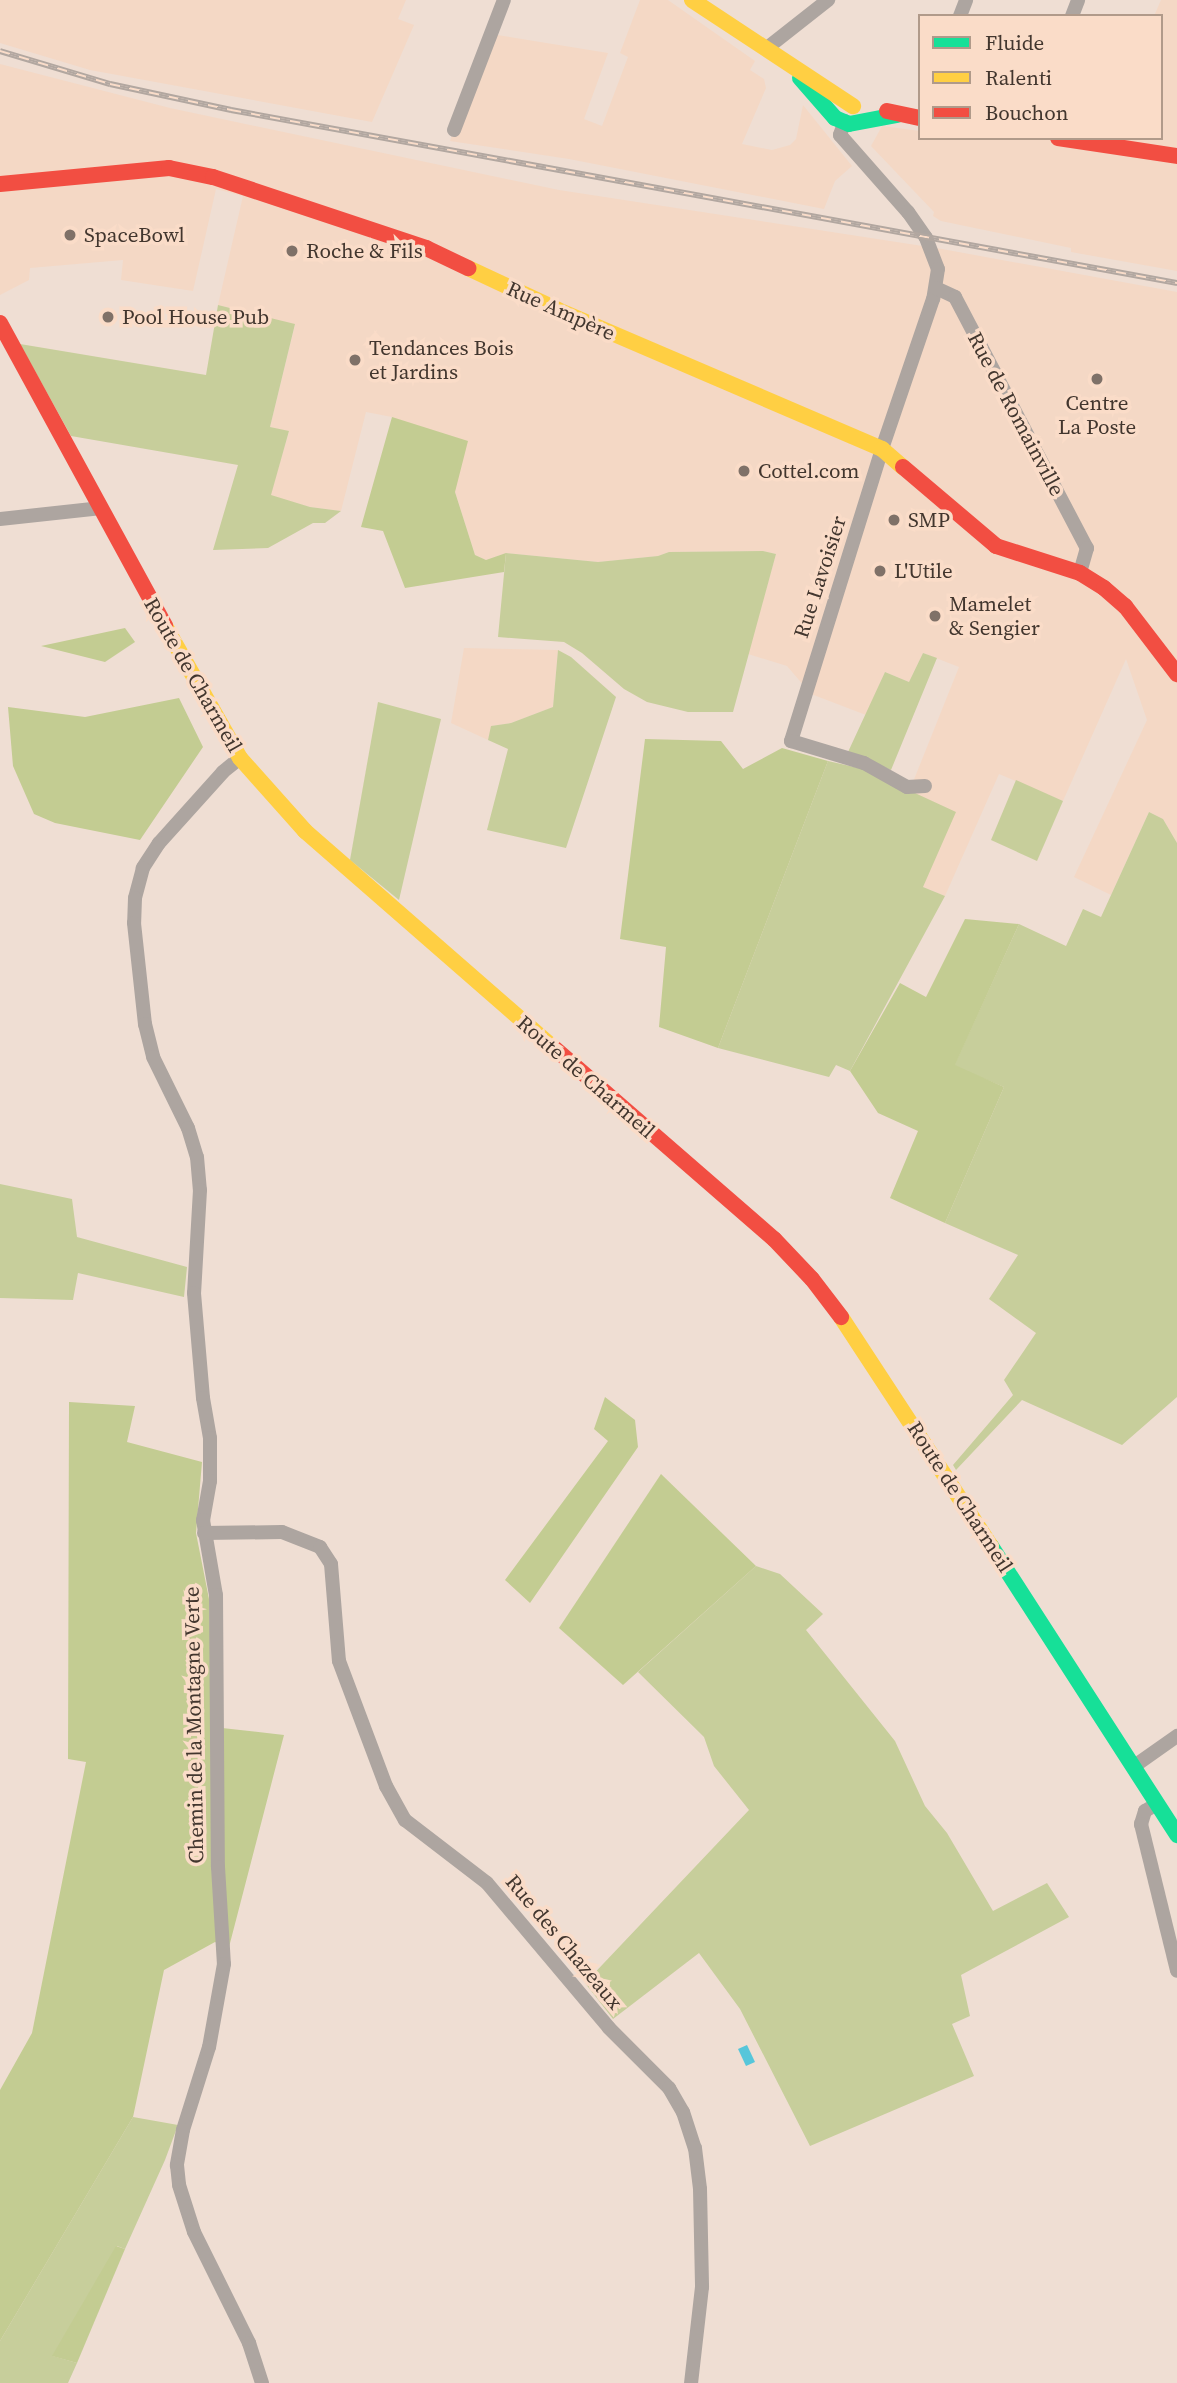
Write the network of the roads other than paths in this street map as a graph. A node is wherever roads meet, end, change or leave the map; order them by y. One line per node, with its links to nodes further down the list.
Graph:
1 (504, 0): 7 (street)
2 (692, 0): 4 (main road)
3 (828, 0): 4 (street)
4 (767, 48): 6 (main road)
5 (918, 118): 6 (main road)
6 (849, 119): 9 (street); 9 (street)
7 (454, 130)
8 (1071, 140): 10 (main road)
9 (855, 151): 12 (street)
10 (1177, 156)
11 (0, 184): 14 (main road, Rue Ampère)
12 (936, 288): 14 (street, Rue Lavoisier); 17 (street, Rue de Romainville)
13 (0, 323): 15 (main road, Route de Charmeil)
14 (882, 449): 17 (main road, Rue Ampère); 20 (street, Rue Lavoisier)
15 (101, 508): 16 (street); 19 (main road, Route de Charmeil)
16 (0, 519)
17 (1080, 573): 18 (main road)
18 (1177, 674)
19 (240, 758): 21 (street, Chemin de la Montagne Verte); 23 (main road, Route de Charmeil)
20 (925, 786)
21 (204, 1533): 27 (street, Chemin de la Montagne Verte); 28 (street, Rue des Chazeaux)
22 (1177, 1735): 23 (street)
23 (1133, 1767): 24 (main road, Route de Charmeil)
24 (1157, 1804): 25 (main road, Route de Charmeil); 26 (street)
25 (1177, 1835)
26 (1177, 1971)
27 (262, 2383)
28 (691, 2383)

